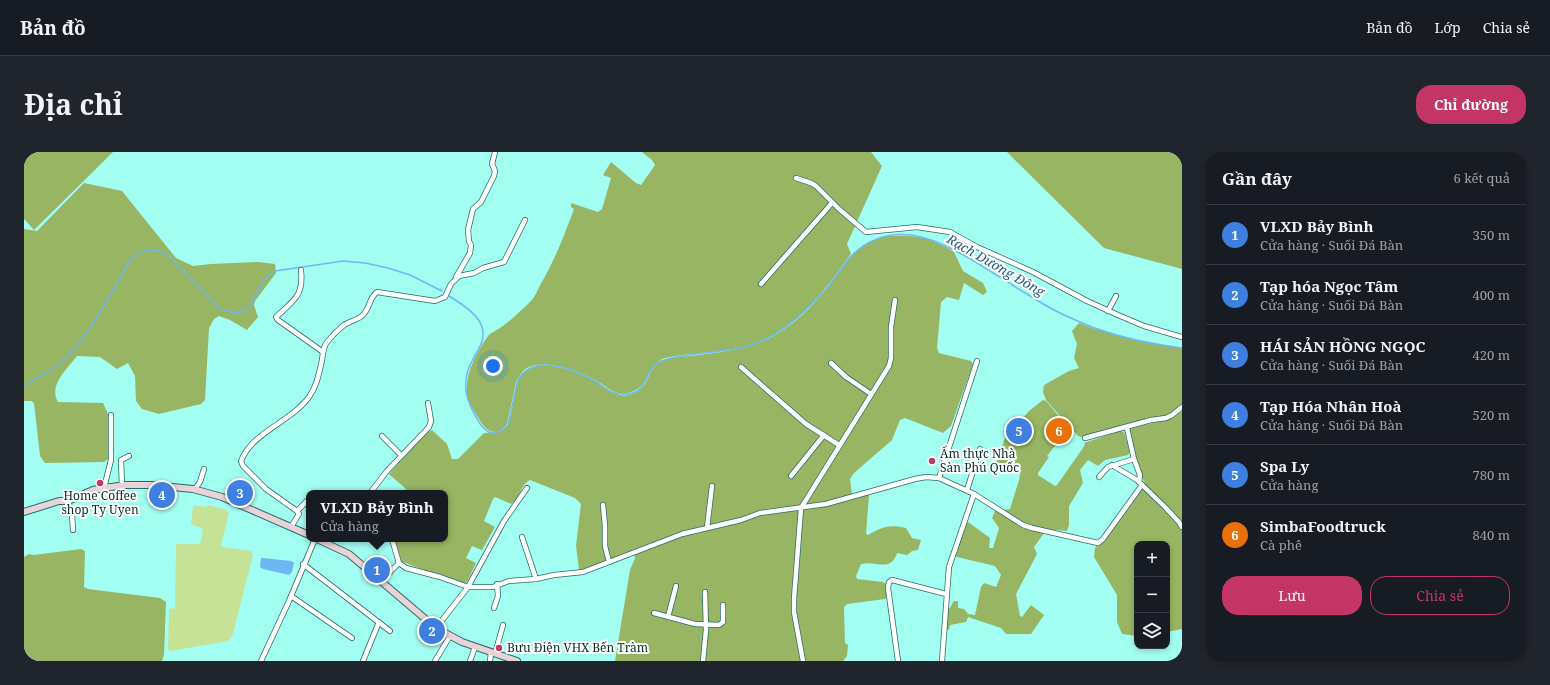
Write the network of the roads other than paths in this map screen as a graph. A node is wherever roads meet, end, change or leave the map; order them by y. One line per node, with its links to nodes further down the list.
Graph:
1 (495, 152): 6 (street)
2 (796, 178): 3 (street)
3 (832, 203): 7 (street); 10 (street)
4 (525, 220): 6 (street)
5 (301, 270): 12 (street)
6 (455, 279): 12 (street)
7 (761, 284)
8 (1116, 296): 10 (street)
9 (895, 300): 16 (street)
10 (1108, 311): 11 (street)
11 (1182, 337)
12 (323, 352): 47 (street)
13 (977, 361): 33 (street)
14 (831, 363): 16 (street)
15 (741, 367): 21 (street)
16 (871, 394): 24 (street)
17 (428, 403): 26 (street)
18 (1182, 407): 20 (street)
19 (111, 415): 37 (street)
20 (1127, 428): 23 (street); 28 (street)
21 (824, 435): 24 (street); 31 (street)
22 (382, 436): 26 (street)
23 (1085, 438)
24 (839, 445): 46 (street)
25 (980, 449): 41 (street)
26 (401, 455): 40 (street)
27 (129, 456): 35 (street)
28 (1134, 459): 29 (street); 34 (street)
29 (1112, 465): 32 (street); 34 (street)
30 (204, 469): 39 (street)
31 (791, 476)
32 (1099, 477)
33 (939, 478): 41 (street); 46 (street)
34 (1141, 483): 42 (street); 50 (street)
35 (122, 486): 37 (street); 39 (street)
36 (712, 486): 51 (street)
37 (104, 488): 43 (street)
38 (527, 488): 65 (street)
39 (194, 490): 49 (street)
40 (372, 490)
41 (967, 490): 42 (street)
42 (974, 494): 67 (street)
43 (68, 501): 48 (street); 52 (street)
44 (306, 501): 47 (street)
45 (603, 505): 58 (street)
46 (801, 508): 51 (street); 89 (street)
47 (297, 511): 49 (street)
48 (24, 512)
49 (291, 527): 53 (street)
50 (1182, 527)
51 (708, 528): 58 (street)
52 (73, 530)
53 (306, 534)
54 (522, 537): 61 (street)
55 (314, 542): 60 (street)
56 (323, 542): 62 (street)
57 (393, 542): 59 (street)
58 (609, 562): 61 (street)
59 (398, 563): 62 (street); 65 (street)
60 (303, 564): 68 (street); 73 (street)
61 (536, 579): 63 (street)
62 (381, 581): 76 (street)
63 (498, 584): 65 (street); 70 (street)
64 (676, 586): 72 (street)
65 (468, 587): 76 (street)
66 (705, 592): 75 (street)
67 (946, 594): 90 (street); 91 (street)
68 (291, 596): 79 (street); 82 (street)
69 (724, 605): 75 (street)
70 (494, 608)
71 (654, 613): 72 (street)
72 (668, 617): 75 (street)
73 (379, 622): 77 (street); 83 (street)
74 (502, 625): 81 (street)
75 (706, 626): 88 (street)
76 (436, 628): 78 (street)
77 (390, 632)
78 (450, 636): 80 (street); 84 (street)
79 (352, 638)
80 (475, 647): 81 (street); 85 (street)
81 (493, 653): 86 (street); 87 (street)
82 (261, 661)
83 (363, 661)
84 (435, 661)
85 (470, 661)
86 (490, 661)
87 (517, 661)
88 (703, 661)
89 (803, 661)
90 (898, 661)
91 (942, 661)

